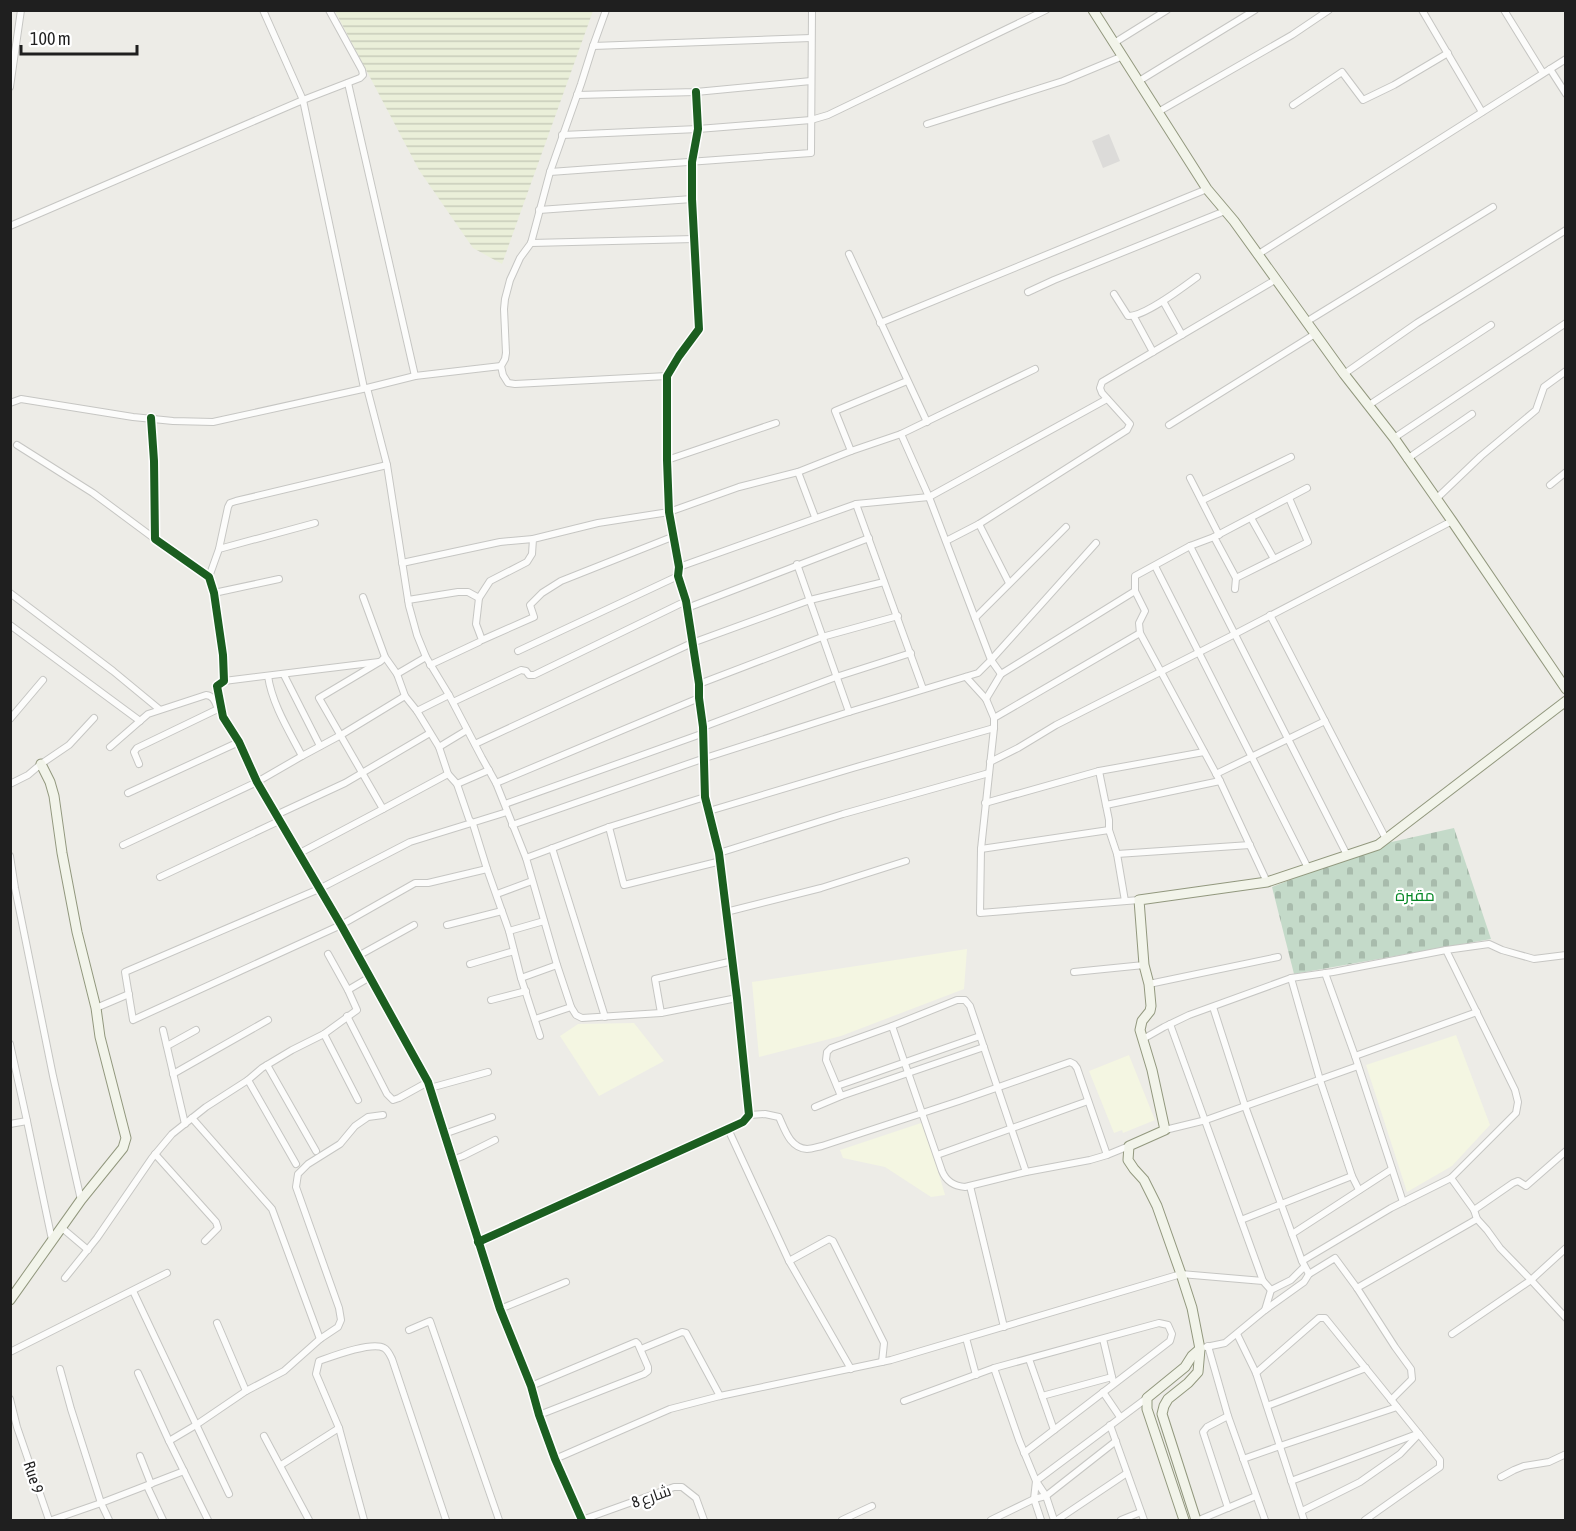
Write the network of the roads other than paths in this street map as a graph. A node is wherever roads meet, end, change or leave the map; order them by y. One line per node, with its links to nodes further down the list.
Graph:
1 (11, 10): 13 (street)
2 (263, 10): 30 (street)
3 (329, 10): 25 (street)
4 (606, 10): 16 (street)
5 (812, 10): 14 (street)
6 (1046, 10): 34 (street)
7 (1093, 10): 15 (street)
8 (1167, 10): 15 (street)
9 (1255, 10): 24 (street)
10 (1329, 10): 32 (street)
11 (1422, 10): 17 (street)
12 (1504, 10): 22 (street)
13 (20, 12): 19 (street)
14 (811, 38): 16 (street); 23 (street)
15 (1114, 44): 18 (street)
16 (593, 46): 29 (street)
17 (1448, 53): 31 (street); 33 (street)
18 (1123, 56): 24 (street); 35 (street)
19 (12, 58): 26 (street)
20 (1566, 59): 21 (street)
21 (1550, 69): 22 (street); 28 (street)
22 (1543, 73): 33 (street)
23 (811, 81): 27 (street); 34 (street)
24 (1139, 81): 32 (street)
25 (348, 83): 30 (street); 68 (street)
26 (10, 87)
27 (696, 93): 29 (street); 36 (street)
28 (1566, 94)
29 (577, 95): 37 (street)
30 (303, 100): 45 (street); 71 (street)
31 (1293, 105)
32 (1158, 112): 40 (street)
33 (1482, 112): 50 (street)
34 (811, 120): 36 (street); 38 (street)
35 (927, 124)
36 (698, 129): 37 (street); 38 (street)
37 (562, 135): 39 (street)
38 (692, 162): 39 (street); 41 (street)
39 (550, 172): 43 (street)
40 (1207, 189): 44 (street); 58 (street)
41 (692, 199): 43 (street); 47 (street)
42 (1493, 207): 57 (street)
43 (539, 210): 48 (street)
44 (1225, 211): 50 (street); 53 (street)
45 (10, 226)
46 (1566, 230): 67 (street)
47 (694, 239): 48 (street); 69 (street)
48 (531, 243): 64 (street)
49 (849, 254): 58 (street)
50 (1257, 255): 52 (street)
51 (1197, 277): 55 (street)
52 (1275, 280): 57 (street); 62 (street)
53 (1028, 292)
54 (1114, 294): 56 (street)
55 (1163, 301): 56 (street); 62 (street)
56 (1134, 317): 63 (street)
57 (1306, 322): 61 (street)
58 (880, 323): 70 (street)
59 (1566, 323): 81 (street)
60 (1491, 325): 74 (street)
61 (1315, 334): 67 (street); 79 (street)
62 (1182, 335): 63 (street)
63 (1153, 352): 72 (street)
64 (501, 366): 68 (street); 69 (street)
65 (1035, 369): 77 (street)
66 (1566, 372): 95 (street)
67 (1344, 374): 74 (street)
68 (415, 375): 71 (street)
69 (667, 376): 86 (street)
70 (907, 381): 77 (street); 83 (street)
71 (365, 388): 76 (street); 87 (street)
72 (1107, 399): 93 (street); 103 (street)
73 (10, 404): 76 (street)
74 (1369, 405): 81 (street)
75 (1472, 414): 85 (street)
76 (151, 418): 108 (street)
77 (927, 422): 80 (street)
78 (776, 423): 86 (street)
79 (1169, 425)
80 (901, 434): 83 (street); 93 (street)
81 (1394, 438): 85 (street)
82 (17, 445): 108 (street)
83 (851, 451): 88 (street)
84 (1292, 457): 96 (street)
85 (1407, 459): 95 (street)
86 (667, 460): 98 (street)
87 (387, 465): 113 (street); 115 (street)
88 (798, 472): 98 (street); 99 (street)
89 (1566, 472): 91 (street)
90 (1190, 478): 96 (street)
91 (1550, 485)
92 (1308, 488): 94 (street)
93 (929, 497): 97 (street); 110 (street)
94 (1289, 498): 100 (street); 114 (street)
95 (1436, 499): 101 (street)
96 (1203, 500): 105 (street)
97 (856, 504): 99 (street); 107 (street)
98 (669, 512): 106 (street); 109 (street)
99 (815, 517): 118 (street)
100 (1251, 518): 105 (street); 114 (street)
101 (1452, 521): 134 (street); 161 (street)
102 (315, 523): 113 (street)
103 (979, 524): 110 (street); 124 (street)
104 (1066, 526): 124 (street)
105 (1216, 536): 112 (street); 121 (street)
106 (672, 537): 118 (street); 130 (street)
107 (869, 538): 116 (street); 123 (street)
108 (155, 539): 120 (street)
109 (533, 539): 115 (street); 130 (street)
110 (946, 542): 136 (street)
111 (1096, 543): 148 (street)
112 (1190, 546): 117 (street); 139 (street)
113 (219, 549): 120 (street)
114 (1274, 559): 121 (street)
115 (402, 563): 131 (street)
116 (797, 564): 132 (street); 133 (street)
117 (1155, 566): 126 (street); 144 (street)
118 (678, 567): 119 (street)
119 (678, 576): 133 (street); 143 (street)
120 (209, 577): 128 (street)
121 (1236, 578): 125 (street)
122 (279, 579): 128 (street)
123 (884, 582): 132 (street); 135 (street)
124 (1009, 583): 136 (street)
125 (1235, 589)
126 (1135, 591): 138 (street); 152 (street)
127 (10, 593): 167 (street)
128 (214, 593): 158 (street)
129 (363, 597): 147 (street)
130 (479, 598): 131 (street)
131 (408, 600): 146 (street)
132 (810, 600): 140 (street); 142 (street)
133 (686, 605): 142 (street); 163 (street)
134 (1270, 615): 139 (street); 175 (street)
135 (898, 616): 140 (street); 145 (street)
136 (975, 618): 148 (street)
137 (10, 625): 174 (street)
138 (1140, 633): 150 (street); 172 (street)
139 (1234, 634): 144 (street); 181 (street)
140 (822, 637): 155 (street); 159 (street)
141 (479, 642): 149 (street)
142 (692, 643): 159 (street); 183 (street)
143 (518, 651)
144 (1198, 652): 150 (street); 189 (street)
145 (911, 653): 155 (street); 160 (street)
146 (426, 657): 149 (street); 151 (street)
147 (383, 659): 151 (street); 153 (street); 180 (street)
148 (991, 660): 152 (street); 156 (street)
149 (430, 664): 163 (street)
150 (1160, 671): 187 (street); 191 (street)
151 (397, 674): 162 (street)
152 (1000, 674): 165 (street)
153 (284, 675): 154 (street); 184 (street)
154 (268, 676): 158 (street); 188 (street)
155 (836, 677): 170 (street); 178 (street)
156 (966, 677): 160 (street); 165 (street)
157 (43, 680): 173 (street)
158 (224, 681): 168 (street)
159 (699, 684): 164 (street)
160 (923, 689): 170 (street)
161 (1566, 689)
162 (405, 696): 169 (street); 180 (street)
163 (451, 698): 169 (street); 177 (street)
164 (699, 698): 178 (street); 202 (street)
165 (986, 699): 172 (street)
166 (1566, 701): 218 (street)
167 (159, 709): 168 (street); 174 (street)
168 (220, 709): 182 (street); 193 (street)
169 (417, 711): 179 (street)
170 (849, 712): 190 (street)
171 (94, 718): 192 (street)
172 (994, 718): 176 (street)
173 (10, 719)
174 (140, 721): 185 (street)
175 (1325, 721): 181 (street); 218 (street)
176 (994, 728): 191 (street); 211 (street)
177 (467, 730): 183 (street); 186 (street)
178 (704, 730): 190 (street); 208 (street)
179 (430, 733): 186 (street); 196 (street)
180 (341, 735): 184 (street); 196 (street)
181 (1288, 739): 189 (street); 226 (street)
182 (239, 742): 201 (street); 205 (street)
183 (474, 744): 194 (street)
184 (320, 746): 188 (street)
185 (110, 747)
186 (439, 747): 197 (street)
187 (1204, 752): 195 (street); 199 (street)
188 (302, 756): 201 (street)
189 (1251, 757): 199 (street); 231 (street)
190 (705, 758): 206 (street); 215 (street)
191 (990, 762): 198 (street)
192 (41, 764): 203 (street); 270 (street)
193 (139, 764)
194 (489, 770): 202 (street); 204 (street)
195 (1099, 771): 207 (street); 209 (street)
196 (362, 773): 210 (street); 213 (street)
197 (448, 774): 204 (street); 210 (street)
198 (989, 774): 207 (street); 223 (street)
199 (1216, 774): 200 (street)
200 (1220, 781): 209 (street); 220 (street)
201 (257, 782): 213 (street); 219 (street)
202 (496, 783): 208 (street)
203 (10, 784)
204 (457, 784): 214 (street)
205 (128, 793)
206 (705, 797): 211 (street); 216 (street)
207 (985, 803): 222 (street)
208 (505, 804): 212 (street)
209 (1106, 805): 217 (street)
210 (383, 809): 224 (street)
211 (709, 811): 223 (street)
212 (507, 812): 214 (street); 215 (street)
213 (277, 818): 224 (street); 233 (street)
214 (473, 824): 232 (street); 236 (street)
215 (512, 825): 228 (street)
216 (609, 827): 221 (street); 229 (street)
217 (1109, 830): 222 (street); 225 (street)
218 (1386, 839): 226 (street)
219 (123, 845)
220 (1250, 845): 225 (street); 235 (street)
221 (552, 848): 228 (street); 274 (street)
222 (981, 849): 239 (street)
223 (719, 853): 229 (street)
224 (298, 854): 236 (street)
225 (1117, 854): 239 (street)
226 (1347, 855): 231 (street)
227 (10, 856): 333 (street)
228 (526, 858): 234 (street)
229 (721, 861): 241 (street)
230 (906, 861): 241 (street)
231 (1308, 868): 235 (street)
232 (487, 869): 237 (street); 245 (street)
233 (160, 877)
234 (532, 881): 237 (street); 242 (street)
235 (1267, 882): 238 (street)
236 (319, 889): 245 (street); 265 (street)
237 (497, 894): 240 (street)
238 (1139, 900): 239 (street); 256 (street)
239 (1125, 901)
240 (502, 911): 244 (street); 246 (street)
241 (726, 912): 253 (street)
242 (544, 921): 246 (street); 255 (street)
243 (414, 925): 251 (street)
244 (447, 925)
245 (341, 926): 251 (street); 265 (street)
246 (509, 932): 248 (street)
247 (1446, 950): 250 (street); 258 (street); 271 (street)
248 (514, 951): 254 (street); 260 (street)
249 (328, 954): 263 (street)
250 (1566, 955)
251 (358, 956): 259 (street)
252 (1278, 957): 262 (street)
253 (733, 961): 266 (street); 272 (street)
254 (470, 964)
255 (557, 965): 260 (street); 268 (street)
256 (1144, 965): 257 (street); 262 (street)
257 (1074, 972)
258 (1325, 974): 261 (street); 288 (street)
259 (370, 978): 263 (street); 297 (street)
260 (521, 978): 264 (street)
261 (1290, 978): 269 (street); 296 (street)
262 (1149, 984): 284 (street)
263 (348, 990): 273 (street)
264 (526, 991): 267 (street); 275 (street)
265 (129, 994): 270 (street)
266 (737, 998): 272 (street); 307 (street)
267 (491, 1000)
268 (571, 1007): 274 (street); 275 (street)
269 (1213, 1007): 277 (street); 304 (street)
270 (96, 1008): 333 (street)
271 (1477, 1012): 288 (street); 330 (street)
272 (661, 1013): 274 (street)
273 (347, 1016): 281 (street); 297 (street)
274 (605, 1017)
275 (536, 1019): 282 (street)
276 (268, 1020): 294 (street)
277 (1170, 1024): 284 (street); 310 (street)
278 (892, 1026): 283 (street); 289 (street); 298 (street)
279 (163, 1030): 286 (street)
280 (196, 1030): 286 (street)
281 (324, 1034): 290 (street); 301 (street)
282 (540, 1036)
283 (980, 1036): 287 (street); 289 (street)
284 (1143, 1039): 316 (street)
285 (10, 1044): 311 (street)
286 (167, 1046): 294 (street)
287 (984, 1047): 293 (street); 299 (street)
288 (1355, 1056): 291 (street)
289 (904, 1063): 293 (street); 298 (street)
290 (267, 1065): 295 (street); 320 (street)
291 (1358, 1066): 296 (street); 327 (street)
292 (488, 1072): 297 (street)
293 (908, 1073): 300 (street); 305 (street)
294 (173, 1074): 313 (street)
295 (248, 1080): 309 (street); 326 (street)
296 (1320, 1080): 304 (street); 329 (street)
297 (429, 1085): 317 (street)
298 (837, 1086): 300 (street)
299 (998, 1088): 302 (street); 305 (street); 314 (street)
300 (841, 1096): 303 (street)
301 (358, 1100)
302 (1088, 1101): 314 (street); 324 (street)
303 (815, 1107)
304 (1245, 1107): 310 (street); 335 (street)
305 (922, 1113): 307 (street); 323 (street)
306 (383, 1115): 368 (street)
307 (749, 1115): 315 (street)
308 (492, 1117): 317 (street)
309 (192, 1118): 313 (street); 368 (street)
310 (1206, 1120): 316 (street); 337 (street)
311 (27, 1121): 312 (street); 341 (street)
312 (10, 1124)
313 (185, 1124): 322 (street)
314 (1011, 1128): 323 (street); 328 (street)
315 (728, 1129): 343 (street); 346 (street)
316 (1165, 1130): 319 (street)
317 (444, 1134): 325 (street)
318 (495, 1140): 325 (street)
319 (1129, 1146): 324 (street); 349 (street)
320 (316, 1151)
321 (1566, 1151): 336 (street)
322 (155, 1154): 342 (street); 345 (street)
323 (937, 1155): 331 (street)
324 (1107, 1155): 328 (street)
325 (452, 1160): 343 (street)
326 (296, 1164)
327 (1392, 1168): 332 (street); 334 (street)
328 (1026, 1172): 331 (street)
329 (1352, 1176): 332 (street); 335 (street)
330 (1451, 1178): 334 (street); 336 (street)
331 (969, 1186): 363 (street)
332 (1359, 1190): 340 (street)
333 (81, 1200): 339 (street)
334 (1403, 1202): 347 (street)
335 (1281, 1204): 337 (street); 340 (street)
336 (1474, 1210): 338 (street)
337 (1241, 1220): 353 (street)
338 (1477, 1220): 352 (street); 355 (street)
339 (62, 1228): 341 (street); 345 (street)
340 (1292, 1234): 347 (street)
341 (52, 1240): 358 (street)
342 (205, 1241)
343 (478, 1242): 359 (street)
344 (1566, 1248): 352 (street)
345 (88, 1250): 351 (street)
346 (789, 1261): 374 (street); 377 (street)
347 (1303, 1264): 350 (street); 356 (street)
348 (167, 1273): 357 (street)
349 (1181, 1274): 353 (street); 363 (street); 370 (street)
350 (1309, 1274): 355 (street); 360 (street)
351 (65, 1278)
352 (1532, 1280): 361 (street); 366 (street)
353 (1263, 1281): 356 (street)
354 (566, 1282): 359 (street)
355 (1358, 1288): 390 (street)
356 (1271, 1290): 360 (street)
357 (133, 1291): 372 (street); 397 (street)
358 (10, 1300)
359 (500, 1309): 383 (street)
360 (1265, 1310): 365 (street)
361 (1564, 1314)
362 (217, 1323): 384 (street)
363 (1004, 1327): 367 (street)
364 (409, 1330): 434 (street)
365 (1237, 1334): 370 (street); 380 (street)
366 (1452, 1334)
367 (966, 1338): 374 (street); 381 (street)
368 (320, 1339): 384 (street)
369 (1102, 1339): 373 (street); 382 (street); 382 (street)
370 (1204, 1348): 388 (street); 395 (street); 444 (street)
371 (641, 1349): 383 (street); 386 (street); 394 (street)
372 (10, 1352)
373 (1029, 1359): 375 (street); 387 (street)
374 (882, 1362): 377 (street)
375 (994, 1368): 381 (street); 406 (street)
376 (1366, 1368): 380 (street); 390 (street); 392 (street)
377 (851, 1369): 386 (street)
378 (60, 1370): 422 (street)
379 (138, 1373): 403 (street)
380 (1256, 1373): 392 (street)
381 (976, 1375): 391 (street)
382 (1113, 1381): 385 (street); 387 (street)
383 (531, 1386): 394 (street)
384 (246, 1391): 397 (street)
385 (1103, 1392): 396 (street); 400 (street)
386 (720, 1396): 409 (street)
387 (1042, 1396): 400 (street)
388 (1147, 1398): 396 (street); 443 (street)
389 (10, 1399): 427 (street, Rue 9)
390 (1391, 1400): 393 (street)
391 (904, 1401)
392 (1266, 1406): 405 (street)
393 (1397, 1407): 401 (street); 405 (street)
394 (539, 1415): 409 (street)
395 (1228, 1416): 410 (street); 424 (street)
396 (1120, 1417): 398 (street)
397 (196, 1425): 403 (street); 418 (street)
398 (1110, 1425): 404 (street); 415 (street)
399 (339, 1428): 411 (street); 432 (street); 433 (street)
400 (1054, 1430): 406 (street)
401 (1419, 1434): 416 (street); 425 (street); 447 (street)
402 (264, 1436): 411 (street)
403 (169, 1441): 412 (street)
404 (1116, 1441): 413 (street); 419 (street)
405 (1280, 1446): 410 (street); 416 (street)
406 (1024, 1453): 415 (street)
407 (1566, 1454): 414 (street)
408 (140, 1456): 417 (street)
409 (555, 1458): 435 (street)
410 (1243, 1459): 420 (street)
411 (281, 1466): 431 (street)
412 (184, 1471): 417 (street); 430 (street)
413 (1127, 1473): 426 (street); 440 (street)
414 (1501, 1477)
415 (1036, 1481): 419 (street); 421 (street)
416 (1292, 1481): 425 (street)
417 (149, 1485): 422 (street); 429 (street)
418 (229, 1494)
419 (1046, 1496): 421 (street); 440 (street)
420 (1256, 1496): 424 (street); 445 (street)
421 (1034, 1499): 438 (street); 439 (street)
422 (101, 1503): 427 (street); 428 (street)
423 (872, 1506): 437 (street)
424 (1228, 1508): 444 (street)
425 (1302, 1511): 446 (street)
426 (1141, 1512): 441 (street); 442 (street)
427 (50, 1521)
428 (109, 1521)
429 (163, 1521)
430 (208, 1521)
431 (309, 1521)
432 (364, 1521)
433 (446, 1521)
434 (500, 1521)
435 (582, 1521): 436 (street, شارع 8)
436 (704, 1521)
437 (842, 1521)
438 (991, 1521)
439 (1041, 1521)
440 (1056, 1521)
441 (1121, 1521)
442 (1144, 1521)
443 (1184, 1521)
444 (1198, 1521)
445 (1265, 1521)
446 (1305, 1521)
447 (1365, 1521)

